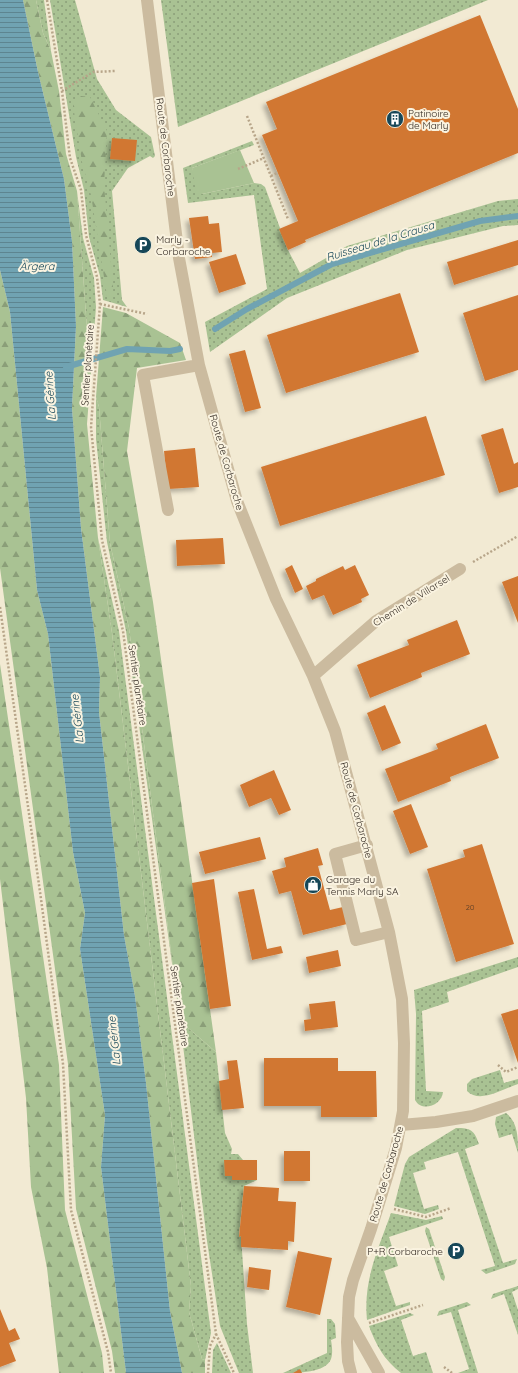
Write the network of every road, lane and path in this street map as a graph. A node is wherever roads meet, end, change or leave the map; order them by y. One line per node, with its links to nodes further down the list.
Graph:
1 (47, 0): 4 (path, Sentier planétaire)
2 (147, 0): 13 (street, Route de Corbaroche)
3 (114, 71): 4 (path)
4 (62, 91): 11 (path, Sentier planétaire)
5 (247, 116): 6 (path)
6 (264, 158): 7 (path); 9 (path)
7 (238, 169)
8 (277, 173): 9 (path)
9 (271, 176): 10 (path)
10 (288, 219)
11 (100, 304): 12 (path); 30 (path, Sentier planétaire)
12 (147, 314)
13 (199, 365): 14 (street); 18 (street, Route de Corbaroche)
14 (168, 510)
15 (518, 536): 16 (path, Chemin de Villarsel)
16 (460, 569): 18 (street, Chemin de Villarsel)
17 (0, 607): 32 (path)
18 (313, 676): 19 (street, Route de Corbaroche)
19 (367, 845): 20 (street, Route de Corbaroche); 20 (street)
20 (389, 932): 24 (street, Route de Corbaroche)
21 (498, 1065): 22 (path)
22 (518, 1067)
23 (518, 1101): 24 (street)
24 (400, 1124): 25 (street, Route de Corbaroche)
25 (378, 1206): 26 (path); 28 (street, Route de Corbaroche)
26 (451, 1208)
27 (424, 1305): 29 (path)
28 (348, 1317): 35 (street, Route de Corbaroche); 36 (street, Route de Corbaroche)
29 (368, 1323)
30 (216, 1334): 33 (path, Sentier planétaire); 34 (path)
31 (444, 1367): 37 (path)
32 (111, 1373)
33 (208, 1373)
34 (234, 1373)
35 (351, 1373)
36 (379, 1373)
37 (452, 1373)

